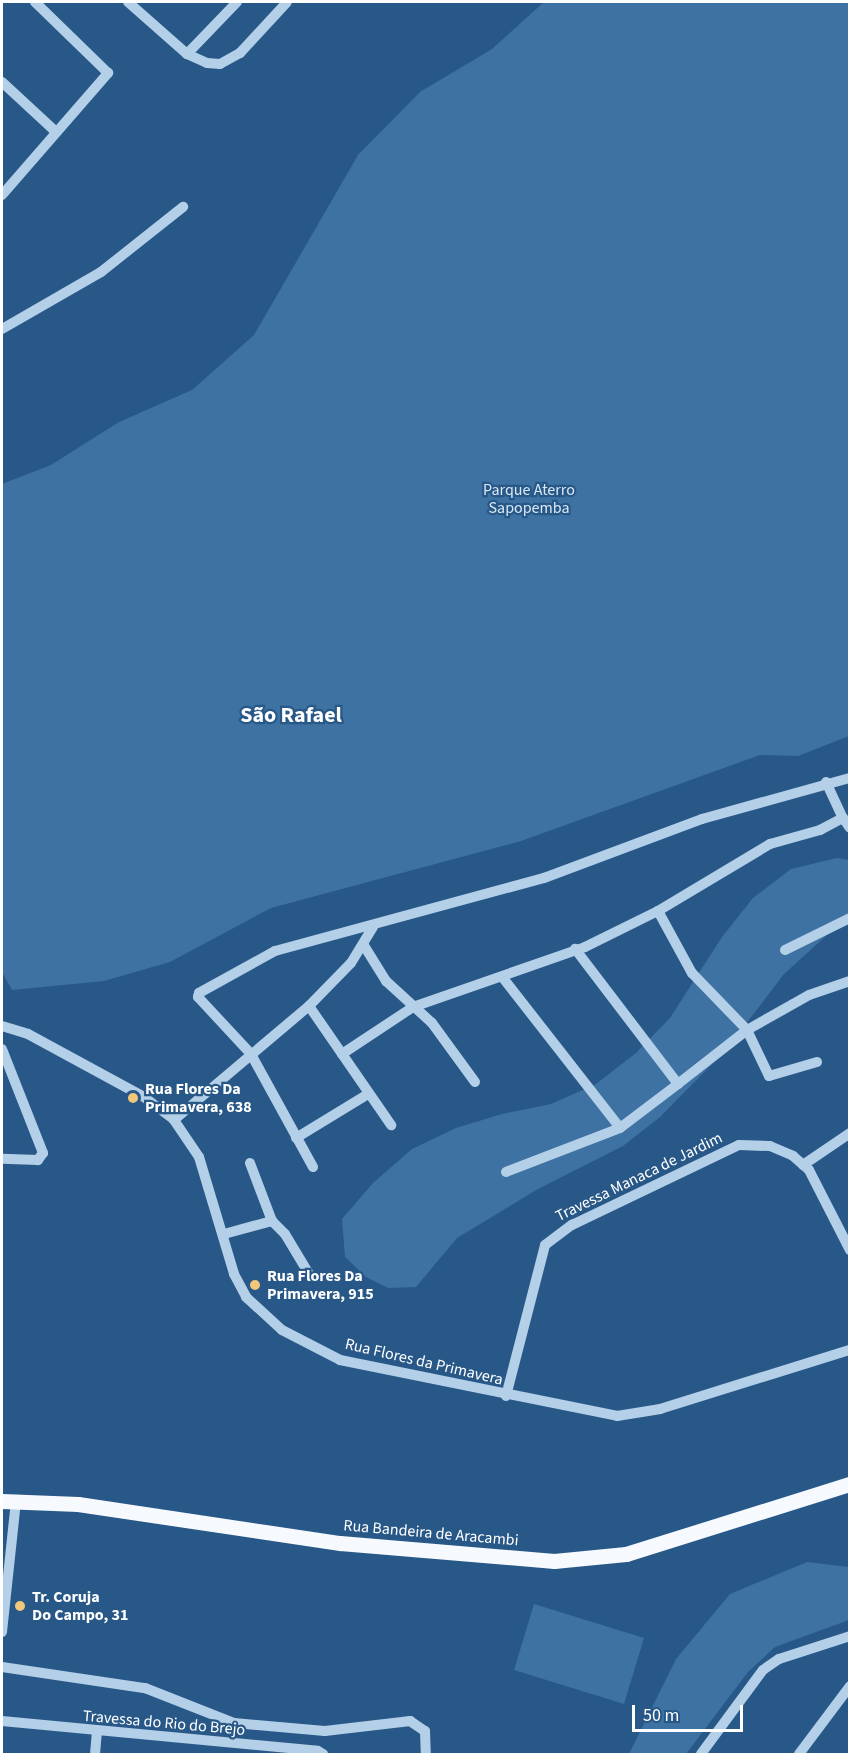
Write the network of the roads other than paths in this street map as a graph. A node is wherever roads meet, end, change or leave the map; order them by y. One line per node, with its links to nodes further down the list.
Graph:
1 (35, 2): 7 (street)
2 (128, 2): 5 (street)
3 (237, 2): 5 (street)
4 (287, 2): 5 (street)
5 (186, 54)
6 (2, 82): 7 (street)
7 (56, 132): 8 (street)
8 (2, 195)
9 (183, 207): 10 (street)
10 (2, 330)
11 (849, 778): 12 (street)
12 (826, 782): 13 (street); 17 (street)
13 (843, 818): 14 (street); 15 (street)
14 (849, 828)
15 (658, 911): 19 (street); 26 (street)
16 (849, 918): 20 (street)
17 (372, 927): 18 (street); 28 (street)
18 (363, 944): 23 (street); 24 (street)
19 (575, 950): 21 (street); 32 (street)
20 (785, 950)
21 (503, 978): 24 (street); 36 (street)
22 (849, 981): 26 (street)
23 (309, 1006): 28 (street); 29 (street)
24 (412, 1007): 29 (street); 31 (street)
25 (2, 1026): 34 (street, Rua Flores da Primavera)
26 (747, 1030): 30 (street); 32 (street)
27 (2, 1049): 39 (street)
28 (251, 1054): 34 (street); 38 (street)
29 (342, 1054): 33 (street)
30 (817, 1062)
31 (475, 1082)
32 (678, 1084): 36 (street)
33 (368, 1094): 35 (street); 38 (street)
34 (174, 1120): 46 (street, Rua Flores da Primavera)
35 (391, 1125)
36 (620, 1128): 43 (street)
37 (849, 1134): 41 (street)
38 (296, 1138): 42 (street)
39 (2, 1159)
40 (250, 1163): 44 (street)
41 (803, 1164): 45 (street); 50 (street, Travessa Manaca de Jardim)
42 (313, 1167)
43 (506, 1172)
44 (272, 1221): 46 (street); 48 (street)
45 (846, 1232): 47 (street)
46 (224, 1234): 50 (street, Rua Flores da Primavera)
47 (849, 1250)
48 (309, 1274)
49 (849, 1350): 50 (street, Rua Flores da Primavera)
50 (506, 1396)
51 (849, 1487): 52 (main road, Rua Bandeira de Aracambi)
52 (9, 1500): 53 (street)
53 (2, 1632)
54 (849, 1636): 64 (street)
55 (2, 1667): 58 (street)
56 (849, 1686): 65 (street)
57 (2, 1721): 59 (street, Travessa do Rio do Brejo)
58 (234, 1723): 60 (street); 63 (street)
59 (97, 1732): 60 (street, Travessa do Rio do Brejo); 61 (street)
60 (225, 1748): 62 (street, Travessa do Rio do Brejo)
61 (95, 1755)
62 (323, 1755)
63 (426, 1755)
64 (702, 1755)
65 (800, 1755)

